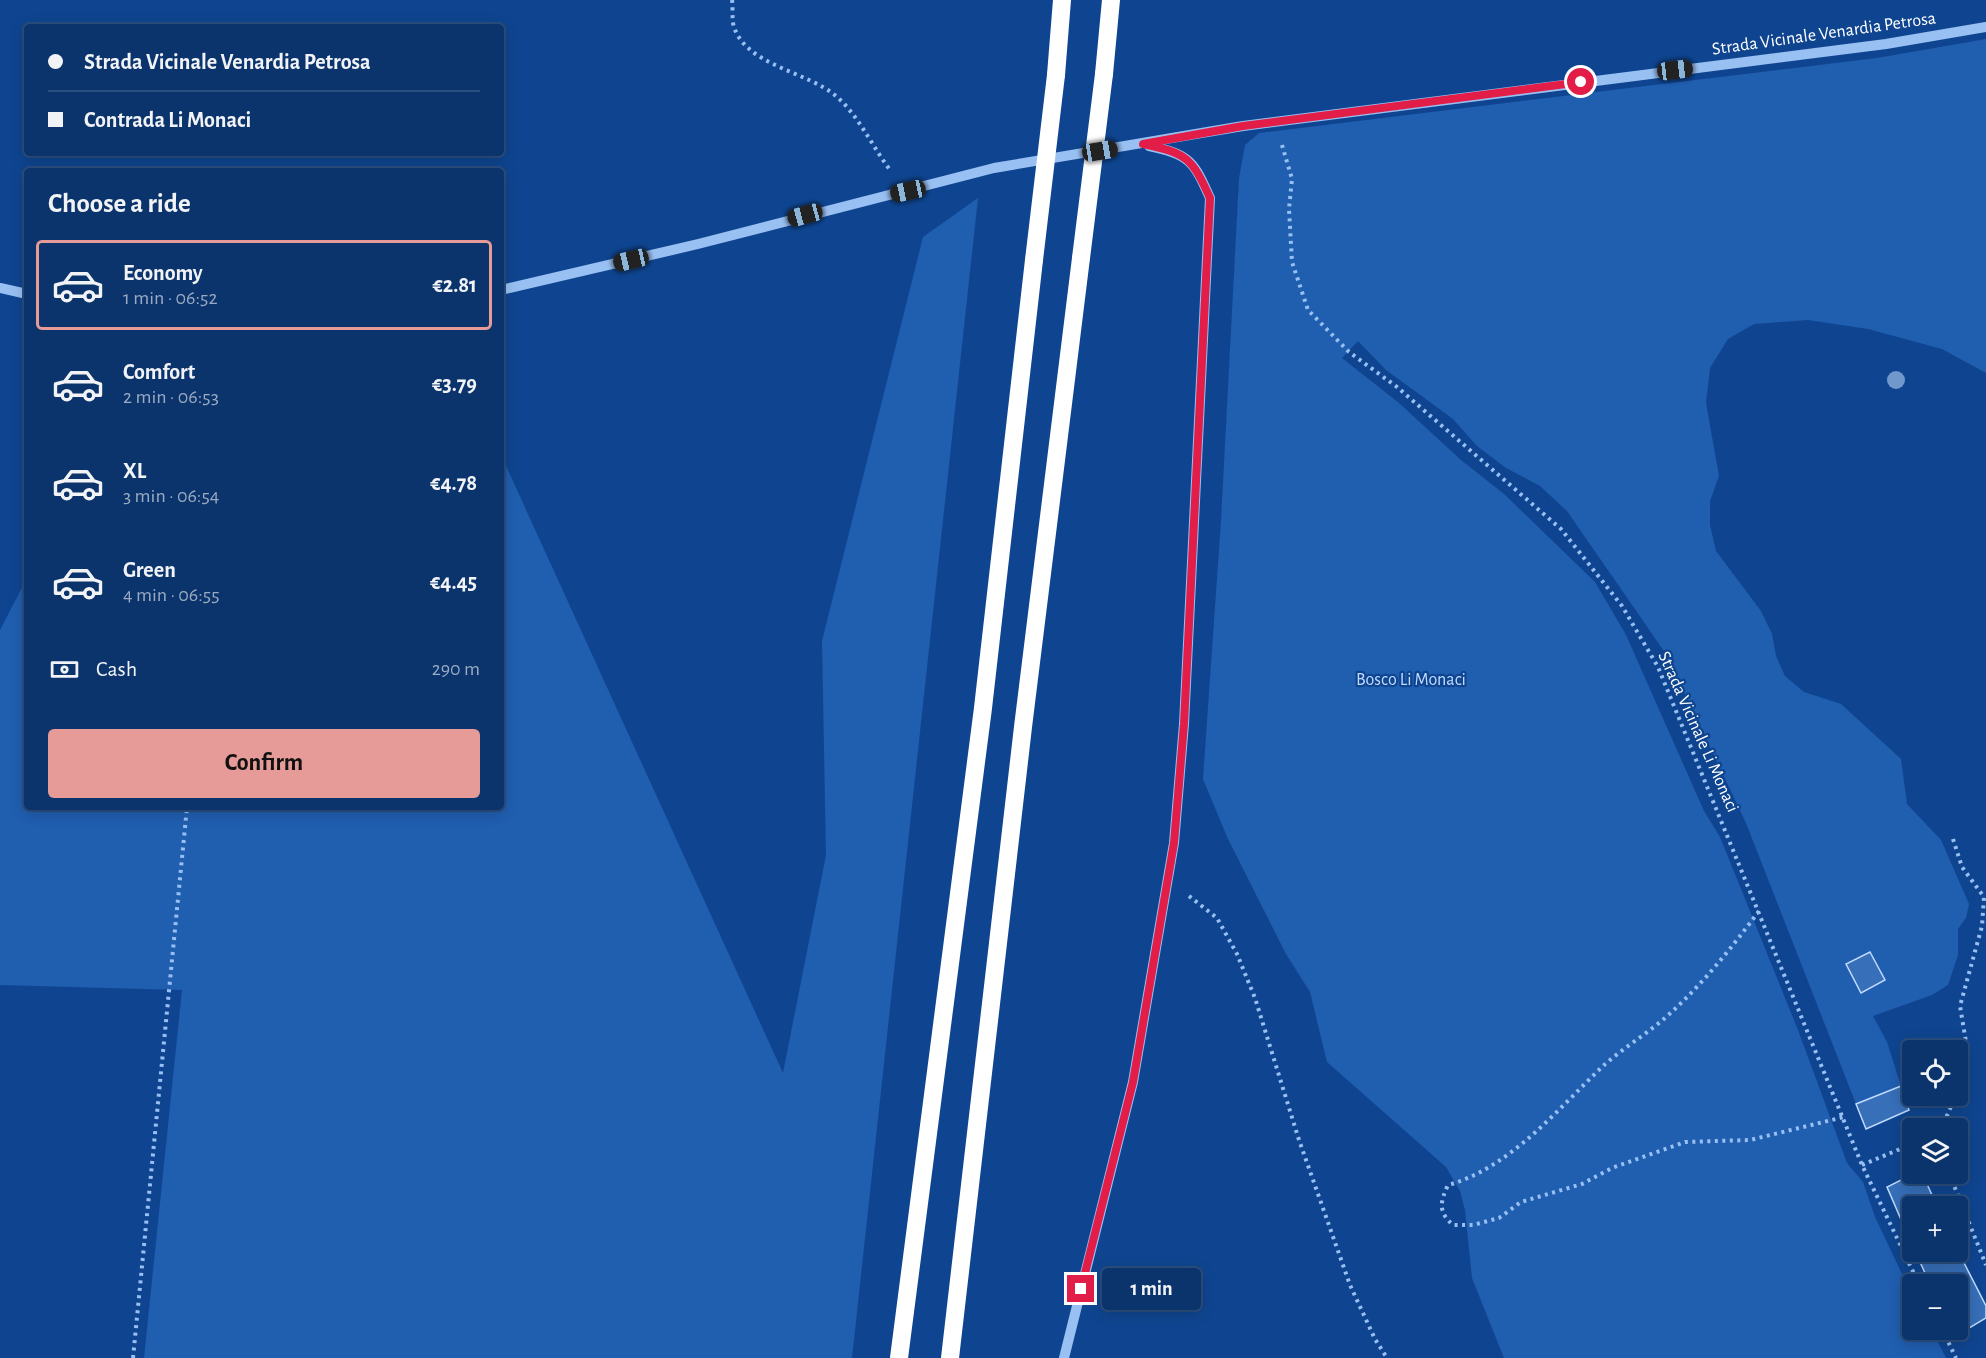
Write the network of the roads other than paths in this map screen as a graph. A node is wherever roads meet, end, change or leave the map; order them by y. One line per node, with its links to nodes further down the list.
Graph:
1 (1062, 0): 8 (highway, bridge)
2 (1112, 0): 9 (highway, bridge)
3 (1986, 27): 4 (street, Strada Vicinale Venardia Petrosa)
4 (1143, 144): 6 (street, Strada Vicinale Venardia Petrosa); 10 (street)
5 (0, 288): 7 (street)
6 (504, 289)
7 (24, 293)
8 (899, 1358)
9 (950, 1358)
10 (1064, 1358)

